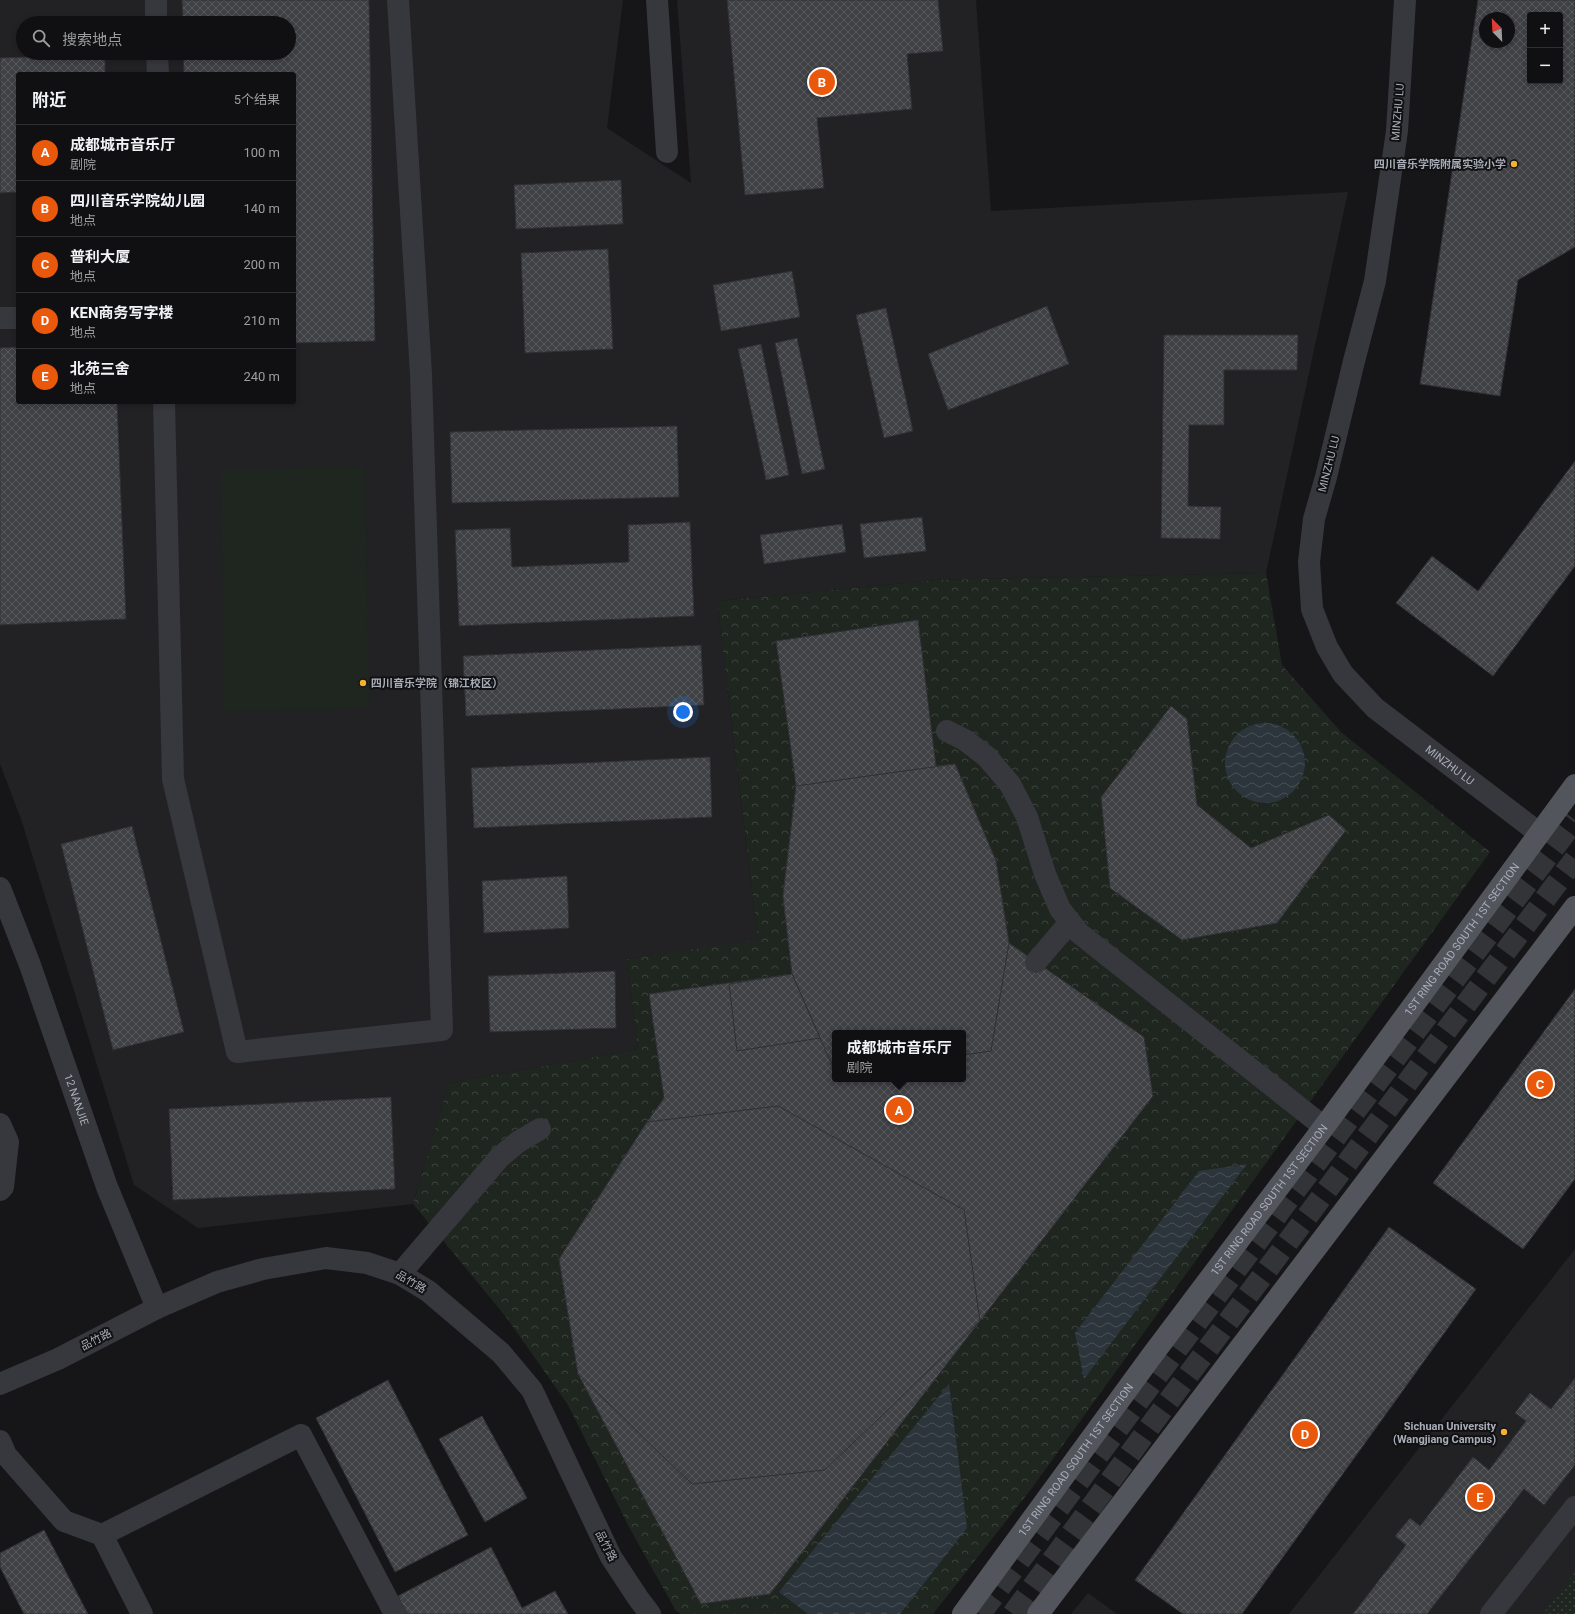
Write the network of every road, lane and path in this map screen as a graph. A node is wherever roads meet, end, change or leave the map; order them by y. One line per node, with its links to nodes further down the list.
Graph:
1 (156, 0): 5 (street)
2 (398, 0): 11 (street)
3 (657, 0): 8 (street)
4 (1405, 0): 14 (street, MINZHU LU)
5 (156, 16)
6 (157, 60): 7 (street)
7 (158, 72)
8 (666, 152)
9 (0, 318): 10 (street)
10 (16, 318)
11 (164, 404)
12 (947, 731): 17 (street)
13 (1575, 785): 14 (main road, 1ST RING ROAD SOUTH 1ST SECTION)
14 (1539, 833): 20 (main road, 1ST RING ROAD SOUTH 1ST SECTION)
15 (0, 888): 24 (street, 12 NANJIE)
16 (1575, 907): 33 (main road)
17 (1070, 922): 18 (street); 20 (street)
18 (1036, 962)
19 (0, 1124): 22 (street)
20 (1324, 1127): 32 (main road, 1ST RING ROAD SOUTH 1ST SECTION)
21 (540, 1129): 23 (street)
22 (0, 1190)
23 (400, 1274): 24 (street, 品竹路); 31 (street, 品竹路)
24 (157, 1308): 25 (street, 品竹路)
25 (0, 1384)
26 (0, 1441): 28 (street)
27 (1575, 1507): 34 (street)
28 (102, 1535): 29 (street); 30 (street)
29 (142, 1614)
30 (395, 1614)
31 (650, 1614)
32 (963, 1614)
33 (1038, 1614)
34 (1491, 1614)

